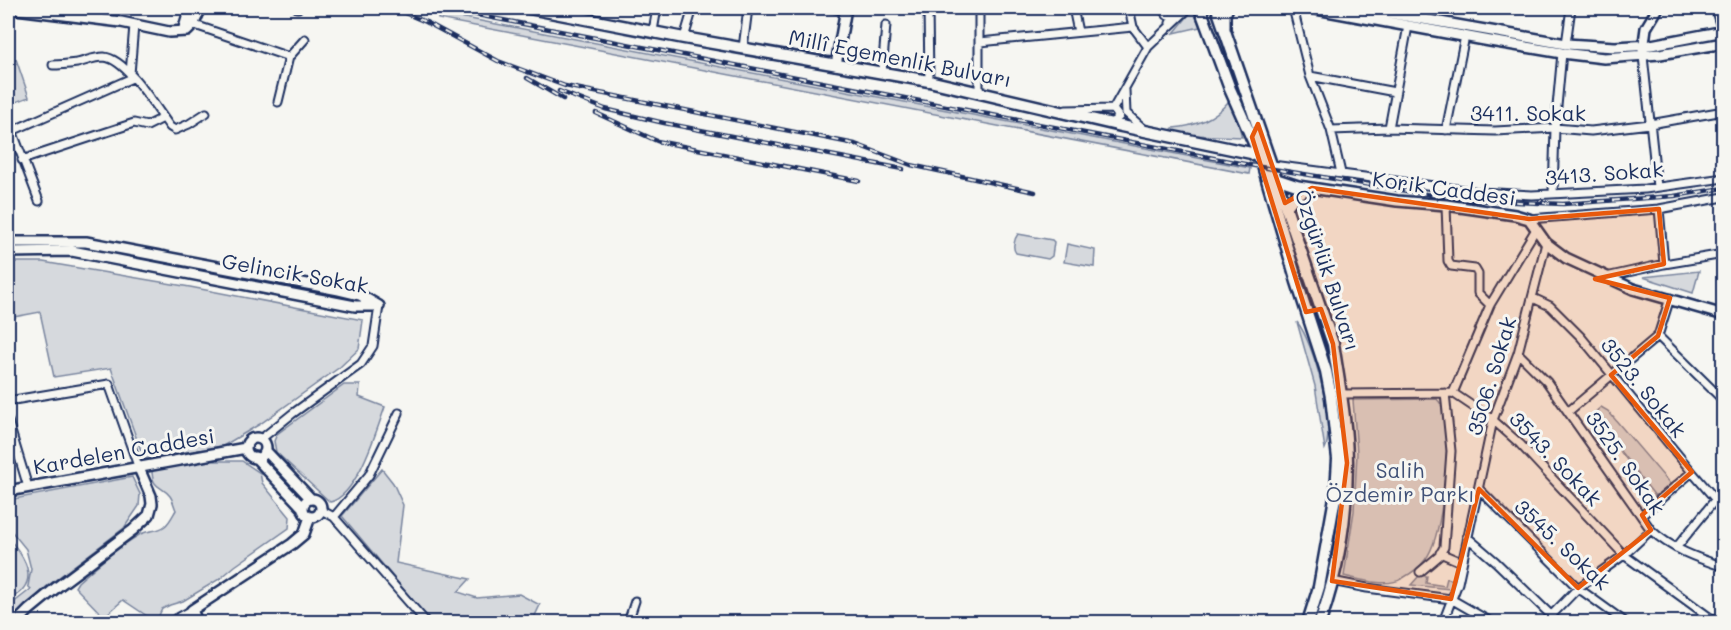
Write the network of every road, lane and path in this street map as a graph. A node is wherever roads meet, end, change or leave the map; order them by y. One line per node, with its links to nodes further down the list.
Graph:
1 (8, 8): 2 (street)
2 (26, 8): 32 (street)
3 (190, 8): 34 (street)
4 (201, 8): 34 (street)
5 (529, 8): 27 (main road, Millî Egemenlik Bulvarı)
6 (657, 8): 37 (street)
7 (693, 8): 41 (street)
8 (748, 8): 47 (street)
9 (831, 8): 28 (street)
10 (928, 8): 56 (street)
11 (979, 8): 12 (street); 43 (street)
12 (1001, 8)
13 (1073, 8): 39 (street)
14 (1129, 8): 35 (street)
15 (1164, 8): 29 (street)
16 (1178, 8): 33 (street)
17 (1189, 8): 33 (street)
18 (1200, 8): 76 (main road, Özgürlük Bulvarı)
19 (1217, 8): 36 (main road, Özgürlük Bulvarı)
20 (1228, 8): 36 (street)
21 (1293, 8): 55 (street)
22 (1311, 8): 30 (street)
23 (1360, 8): 30 (street)
24 (1571, 8): 48 (street)
25 (1658, 8): 45 (street)
26 (1716, 8): 38 (street)
27 (541, 9): 37 (main road, Millî Egemenlik Bulvarı)
28 (846, 9): 52 (street)
29 (1167, 15)
30 (1407, 17): 40 (street); 48 (street); 59 (street)
31 (886, 24): 53 (street)
32 (134, 25): 34 (street); 54 (street)
33 (1170, 25): 46 (street)
34 (187, 26): 50 (street)
35 (1134, 27): 39 (street); 46 (street)
36 (1225, 27): 68 (main road, Özgürlük Bulvarı)
37 (653, 31): 41 (main road, Millî Egemenlik Bulvarı)
38 (1723, 31): 45 (street)
39 (1078, 32): 43 (street)
40 (1465, 36): 48 (street); 74 (street)
41 (684, 38): 47 (main road, Millî Egemenlik Bulvarı)
42 (305, 39): 50 (street)
43 (980, 42): 58 (street)
44 (1724, 43): 49 (street)
45 (1643, 45): 48 (street); 49 (street)
46 (1148, 47): 57 (street)
47 (743, 48): 52 (main road, Millî Egemenlik Bulvarı)
48 (1564, 49): 49 (street); 70 (street)
49 (1643, 56): 69 (street)
50 (289, 57): 60 (street)
51 (53, 65): 54 (street)
52 (836, 65): 53 (main road, Millî Egemenlik Bulvarı)
53 (882, 73): 56 (main road, Millî Egemenlik Bulvarı)
54 (131, 76): 65 (street); 75 (street)
55 (1310, 76): 59 (street); 73 (street)
56 (929, 81): 58 (main road, Millî Egemenlik Bulvarı)
57 (1125, 88): 62 (street); 72 (street)
58 (979, 92): 61 (main road, Millî Egemenlik Bulvarı)
59 (1395, 92): 71 (street)
60 (278, 102)
61 (1054, 110): 62 (street); 67 (main road, Millî Egemenlik Bulvarı)
62 (1113, 110): 67 (street)
63 (1724, 111): 69 (street, 3411. Sokak)
64 (206, 112): 65 (street)
65 (163, 118): 79 (street)
66 (8, 120): 75 (street)
67 (1112, 123): 72 (main road, Millî Egemenlik Bulvarı)
68 (1257, 124): 76 (main road); 80 (main road, Özgürlük Bulvarı)
69 (1650, 124): 70 (street, 3411. Sokak); 84 (street)
70 (1555, 128): 74 (street, 3411. Sokak); 86 (street)
71 (1389, 129): 73 (street, 3411. Sokak); 74 (street, 3411. Sokak)
72 (1146, 130): 77 (main road, Millî Egemenlik Bulvarı)
73 (1331, 130): 81 (street)
74 (1446, 130)
75 (12, 131): 79 (street)
76 (1252, 137): 77 (main road); 78 (main road, Özgürlük Bulvarı)
77 (1228, 148): 78 (main road, Millî Egemenlik Bulvarı)
78 (1261, 159): 107 (main road, Özgürlük Bulvarı)
79 (22, 160): 88 (street)
80 (1272, 165): 81 (street, 3413. Sokak); 83 (main road, Özgürlük Bulvarı)
81 (1341, 173): 86 (street, 3413. Sokak)
82 (1724, 178): 84 (street, 3413. Sokak)
83 (1277, 179): 85 (street, Korik Caddesi); 90 (main road, Özgürlük Bulvarı)
84 (1657, 187): 86 (street, 3413. Sokak)
85 (1312, 188): 89 (street, Korik Caddesi); 90 (street)
86 (1553, 194)
87 (1724, 197): 91 (street)
88 (39, 201)
89 (1446, 205): 92 (street, Korik Caddesi); 104 (street)
90 (1286, 208): 106 (main road, Özgürlük Bulvarı)
91 (1659, 209): 92 (street); 100 (street)
92 (1529, 219): 93 (street, Korik Caddesi)
93 (1536, 229): 96 (street, Korik Caddesi); 104 (street)
94 (8, 242): 95 (street, Gelincik Sokak)
95 (87, 242): 98 (street); 105 (street, Gelincik Sokak)
96 (1546, 243): 101 (street, Korik Caddesi); 102 (street, 3506. Sokak)
97 (8, 252): 98 (street, Gelincik Sokak)
98 (90, 254): 105 (street, Gelincik Sokak)
99 (1724, 254): 100 (street)
100 (1664, 264): 101 (street)
101 (1606, 277): 103 (street, Korik Caddesi)
102 (1533, 298): 110 (street, 3506. Sokak); 111 (street, 3523. Sokak)
103 (1670, 298): 108 (street, Korik Caddesi); 109 (street)
104 (1490, 305): 112 (street)
105 (379, 306): 120 (street)
106 (1321, 309): 107 (street); 113 (main road, Özgürlük Bulvarı)
107 (1306, 312): 157 (main road, Özgürlük Bulvarı)
108 (1724, 315)
109 (1658, 336): 111 (street); 115 (street)
110 (1518, 353): 116 (street, 3525. Sokak); 118 (street, 3506. Sokak)
111 (1611, 375): 116 (street); 125 (street, 3523. Sokak)
112 (1449, 393): 113 (street); 118 (street, 3543. Sokak); 141 (street)
113 (1341, 394): 146 (main road, Özgürlük Bulvarı)
114 (8, 401): 124 (street)
115 (1724, 401)
116 (1569, 411): 135 (street, 3525. Sokak)
117 (399, 413): 137 (street)
118 (1493, 420): 127 (street, 3506. Sokak); 142 (street, 3543. Sokak)
119 (8, 422): 126 (street)
120 (261, 439): 121 (street); 122 (street)
121 (246, 448): 123 (street); 124 (street, Kardelen Caddesi)
122 (266, 451): 123 (street); 130 (street)
123 (255, 458): 133 (street)
124 (138, 466): 126 (street, Kardelen Caddesi); 152 (street)
125 (1692, 472): 131 (street, 3523. Sokak); 135 (street)
126 (28, 487): 129 (street, Kardelen Caddesi)
127 (1479, 489): 139 (street, 3506. Sokak); 147 (street, 3545. Sokak)
128 (1724, 489): 131 (street)
129 (8, 491)
130 (311, 499): 133 (street); 134 (street)
131 (1716, 500): 132 (street, 3523. Sokak); 140 (street)
132 (1724, 504)
133 (303, 508): 136 (street)
134 (321, 510): 136 (street); 137 (street)
135 (1642, 515): 138 (street, 3525. Sokak)
136 (310, 517): 150 (street)
137 (334, 517): 155 (street)
138 (1651, 530): 140 (street, 3525. Sokak); 142 (street)
139 (1467, 537): 143 (street, 3506. Sokak); 151 (street)
140 (1676, 548): 144 (street, 3525. Sokak)
141 (1440, 553): 143 (street); 145 (street)
142 (1624, 555): 147 (street); 164 (street, 3543. Sokak)
143 (1461, 562): 148 (street, 3506. Sokak)
144 (1724, 567)
145 (1420, 572)
146 (1332, 581): 148 (street); 158 (main road, Özgürlük Bulvarı)
147 (1578, 588): 151 (street); 163 (street, 3545. Sokak)
148 (1451, 599): 159 (street, 3506. Sokak); 160 (street)
149 (635, 601): 156 (street)
150 (192, 610): 153 (street); 154 (street)
151 (1552, 616): 161 (street); 162 (street)
152 (17, 622)
153 (170, 622)
154 (197, 622)
155 (426, 622)
156 (628, 622)
157 (1308, 622)
158 (1320, 622)
159 (1443, 622)
160 (1491, 622)
161 (1545, 622)
162 (1558, 622)
163 (1625, 622)
164 (1716, 622)

